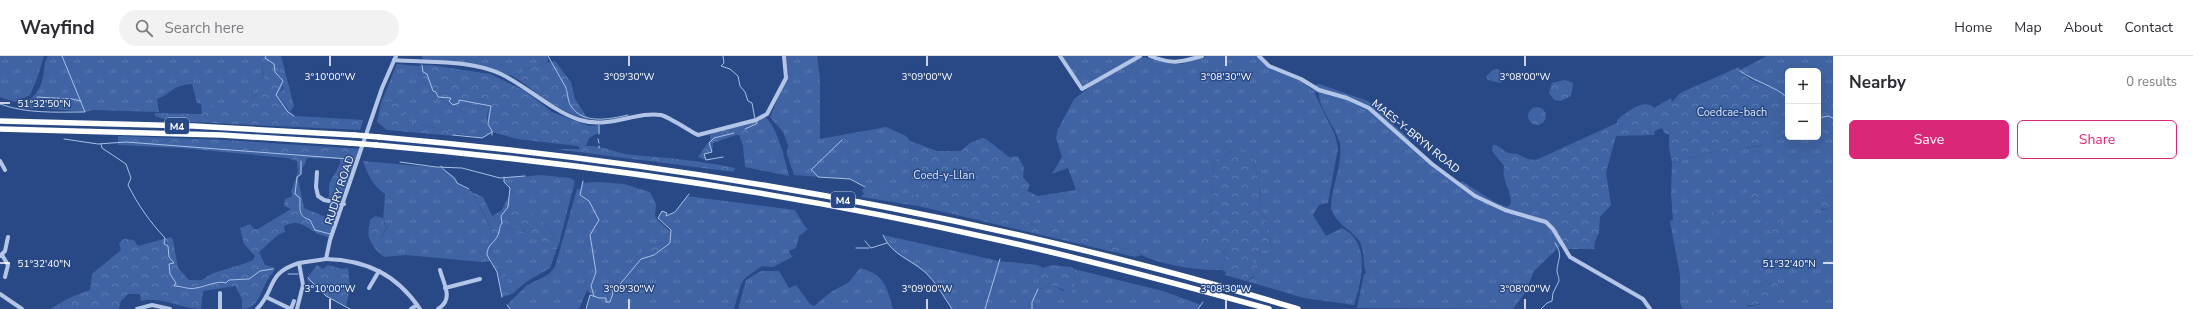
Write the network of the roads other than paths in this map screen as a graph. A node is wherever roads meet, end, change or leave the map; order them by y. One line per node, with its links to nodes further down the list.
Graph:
1 (784, 56): 7 (street)
2 (1060, 56): 3 (street)
3 (1140, 56)
4 (1150, 56): 5 (street)
5 (1202, 56)
6 (1259, 56): 40 (street, MAES-Y-BRYN ROAD)
7 (395, 58): 13 (street, RUDRY ROAD)
8 (0, 121): 39 (highway, M4, bridge)
9 (0, 129): 38 (highway, M4, bridge)
10 (0, 161): 11 (street)
11 (5, 170)
12 (317, 172): 13 (street)
13 (344, 204): 16 (street, RUDRY ROAD)
14 (8, 237): 15 (street)
15 (1, 256): 20 (street)
16 (326, 259): 17 (street); 19 (street)
17 (299, 263): 26 (street); 35 (street)
18 (440, 270): 23 (street)
19 (379, 271): 22 (street); 28 (street)
20 (5, 276)
21 (480, 279): 23 (street)
22 (369, 288)
23 (445, 288): 37 (street)
24 (220, 293): 32 (street)
25 (0, 294): 29 (street)
26 (266, 297): 33 (street); 34 (street)
27 (294, 301): 34 (street)
28 (419, 307): 36 (street)
29 (22, 309)
30 (137, 309): 31 (street)
31 (170, 309)
32 (220, 309)
33 (258, 309)
34 (291, 309)
35 (297, 309)
36 (411, 309)
37 (438, 309)
38 (1269, 309)
39 (1298, 309)
40 (1650, 309)

